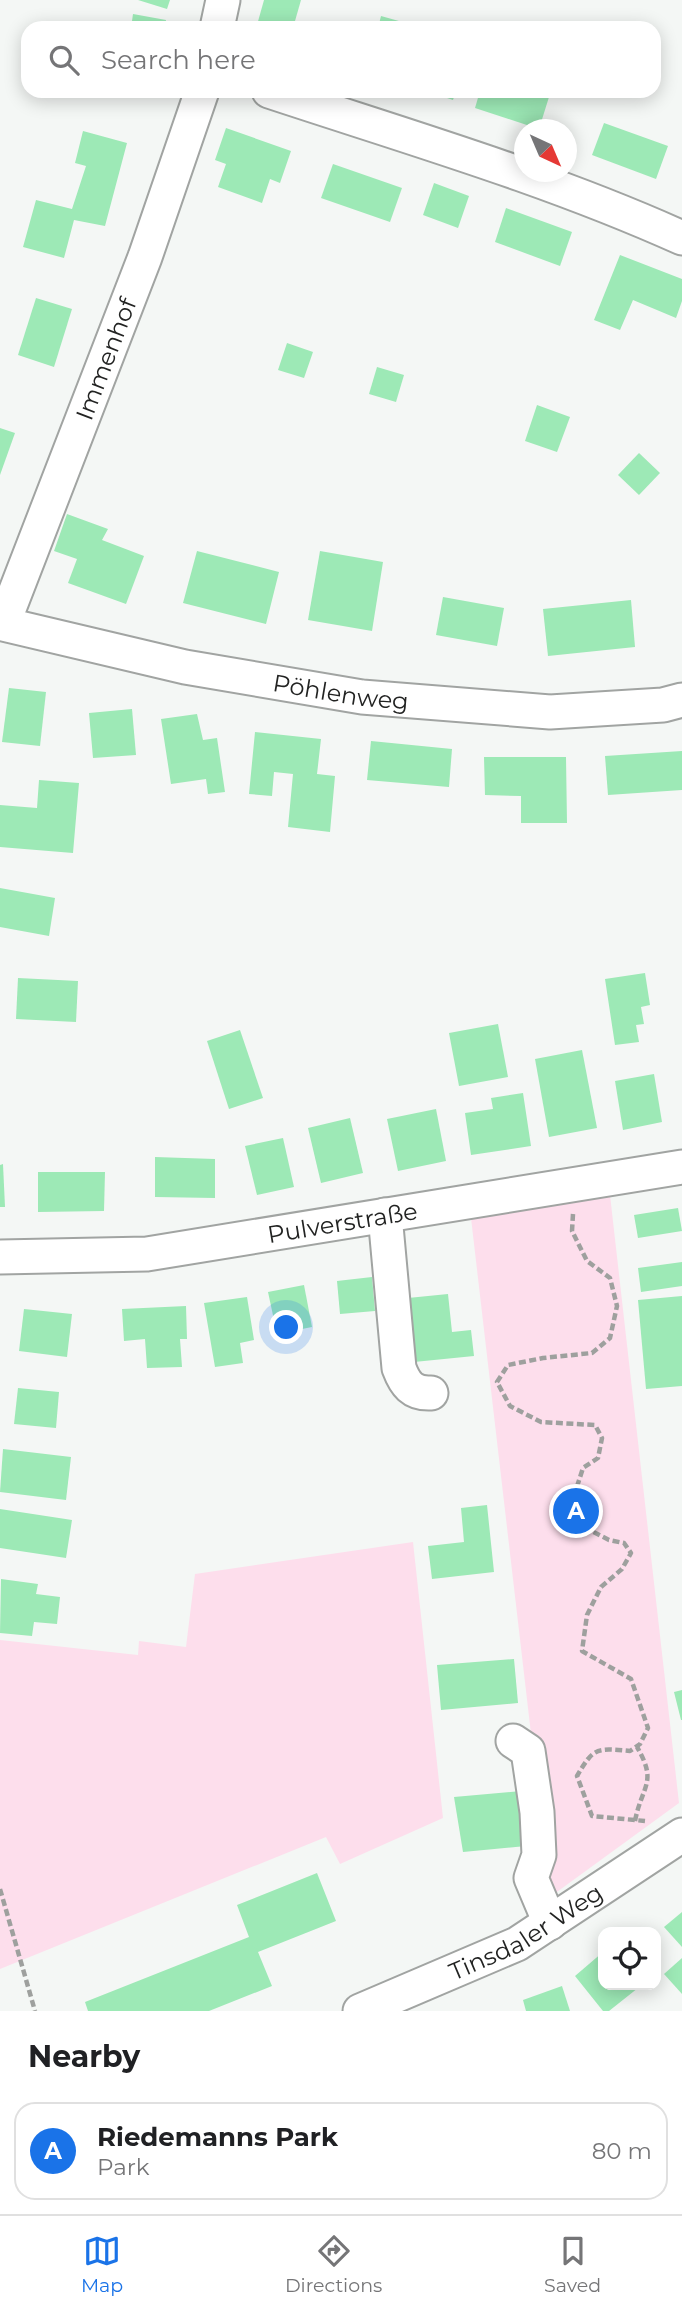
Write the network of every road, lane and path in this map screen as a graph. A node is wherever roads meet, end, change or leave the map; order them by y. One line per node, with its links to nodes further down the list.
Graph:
1 (223, 0): 2 (street)
2 (218, 21)
3 (200, 98): 6 (street, Immenhof)
4 (290, 98): 5 (street)
5 (682, 238)
6 (3, 624): 7 (street, Pöhlenweg)
7 (682, 700)
8 (682, 1167): 9 (street, Pulverstraße)
9 (574, 1184): 10 (street, Pulverstraße); 14 (path)
10 (385, 1215): 11 (street, Pulverstraße); 12 (street)
11 (0, 1257)
12 (431, 1393)
13 (513, 1741): 18 (street)
14 (637, 1747): 15 (path); 15 (path)
15 (635, 1821): 16 (path)
16 (667, 1828): 18 (street, Tinsdaler Weg)
17 (0, 1889): 19 (path)
18 (550, 1923): 20 (street, Tinsdaler Weg)
19 (36, 2011)
20 (360, 2011)

